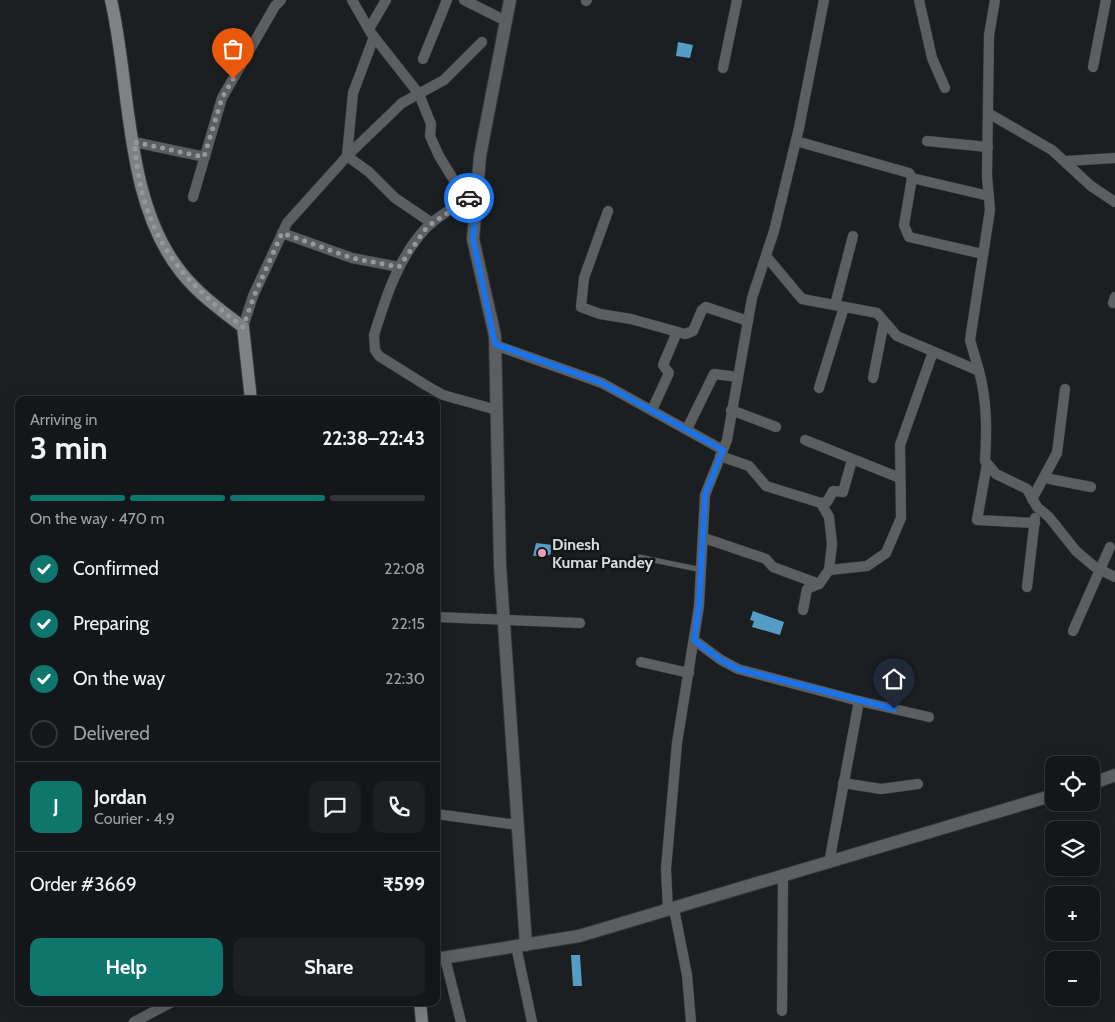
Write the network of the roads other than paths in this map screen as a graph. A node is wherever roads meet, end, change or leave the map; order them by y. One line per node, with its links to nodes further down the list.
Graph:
1 (111, 0): 24 (main road)
2 (281, 0): 27 (street)
3 (352, 0): 14 (street)
4 (386, 0): 14 (street)
5 (447, 0): 16 (street)
6 (464, 0): 13 (street)
7 (510, 0): 13 (street)
8 (737, 0): 18 (street)
9 (824, 0): 22 (street)
10 (919, 0): 19 (street)
11 (995, 0): 21 (street)
12 (1106, 0): 17 (street)
13 (506, 21): 33 (street)
14 (371, 33): 20 (street); 26 (street)
15 (482, 42): 20 (street)
16 (423, 59)
17 (1093, 67)
18 (723, 68)
19 (946, 88)
20 (419, 94): 26 (street); 33 (street)
21 (988, 113): 25 (street); 29 (street)
22 (796, 141): 30 (street); 40 (street)
23 (927, 141): 25 (street)
24 (134, 142): 27 (street); 45 (main road)
25 (988, 148): 31 (street)
26 (347, 156): 36 (street); 37 (street)
27 (204, 157): 32 (street)
28 (1115, 158): 29 (street)
29 (1066, 161): 34 (street)
30 (912, 178): 31 (street); 39 (street)
31 (989, 196): 39 (street)
32 (193, 197)
33 (471, 197): 36 (street); 47 (street)
34 (1115, 202)
35 (608, 211): 46 (street)
36 (432, 223): 41 (street)
37 (282, 233): 41 (street); 45 (street)
38 (853, 236): 42 (street)
39 (983, 254): 49 (street)
40 (766, 256): 42 (street); 43 (street)
41 (399, 267): 55 (street)
42 (840, 306): 44 (street); 52 (street)
43 (748, 321): 46 (street); 50 (street)
44 (884, 322): 48 (street); 51 (street)
45 (243, 327): 54 (main road)
46 (677, 332): 56 (street)
47 (495, 344): 55 (street); 56 (street)
48 (934, 352): 49 (street); 64 (street)
49 (979, 371): 63 (street)
50 (738, 377): 57 (street); 59 (street)
51 (873, 378)
52 (819, 388)
53 (1065, 389): 65 (street)
54 (251, 396)
55 (497, 410): 81 (street)
56 (652, 410): 59 (street)
57 (731, 410): 58 (street); 61 (street)
58 (776, 427)
59 (686, 430): 61 (street)
60 (805, 440): 62 (street)
61 (722, 453): 67 (street); 70 (street)
62 (852, 460): 64 (street); 67 (street)
63 (987, 464): 68 (street); 69 (street)
64 (900, 478): 74 (street)
65 (1045, 478): 66 (street); 68 (street)
66 (1091, 487)
67 (821, 503): 74 (street)
68 (1034, 503): 69 (street); 75 (street)
69 (1035, 523): 78 (street)
70 (704, 538): 73 (street); 77 (street)
71 (1110, 547): 75 (street)
72 (639, 557): 73 (lane)
73 (702, 570): 84 (street)
74 (829, 570): 77 (street)
75 (1101, 570): 76 (street); 83 (street)
76 (1115, 577)
77 (819, 584): 79 (street)
78 (1027, 587)
79 (803, 610)
80 (440, 617): 81 (street)
81 (504, 620): 82 (street); 95 (street)
82 (580, 623)
83 (1073, 631)
84 (694, 640): 86 (street); 87 (street)
85 (640, 662): 86 (street)
86 (689, 672): 98 (street)
87 (859, 701): 88 (street); 91 (street)
88 (929, 717)
89 (1115, 776): 90 (street)
90 (1100, 781)
91 (843, 783): 92 (street); 96 (street)
92 (918, 784)
93 (1045, 799): 96 (street)
94 (440, 815): 95 (street)
95 (518, 825): 99 (street)
96 (830, 863): 97 (street)
97 (783, 877): 98 (street); 103 (street)
98 (671, 910): 99 (street); 108 (street)
99 (521, 945): 100 (street); 107 (street)
100 (441, 958): 106 (street)
101 (164, 1006): 104 (street)
102 (420, 1006): 105 (main road)
103 (782, 1011)
104 (134, 1022)
105 (422, 1022)
106 (460, 1022)
107 (532, 1022)
108 (691, 1022)

